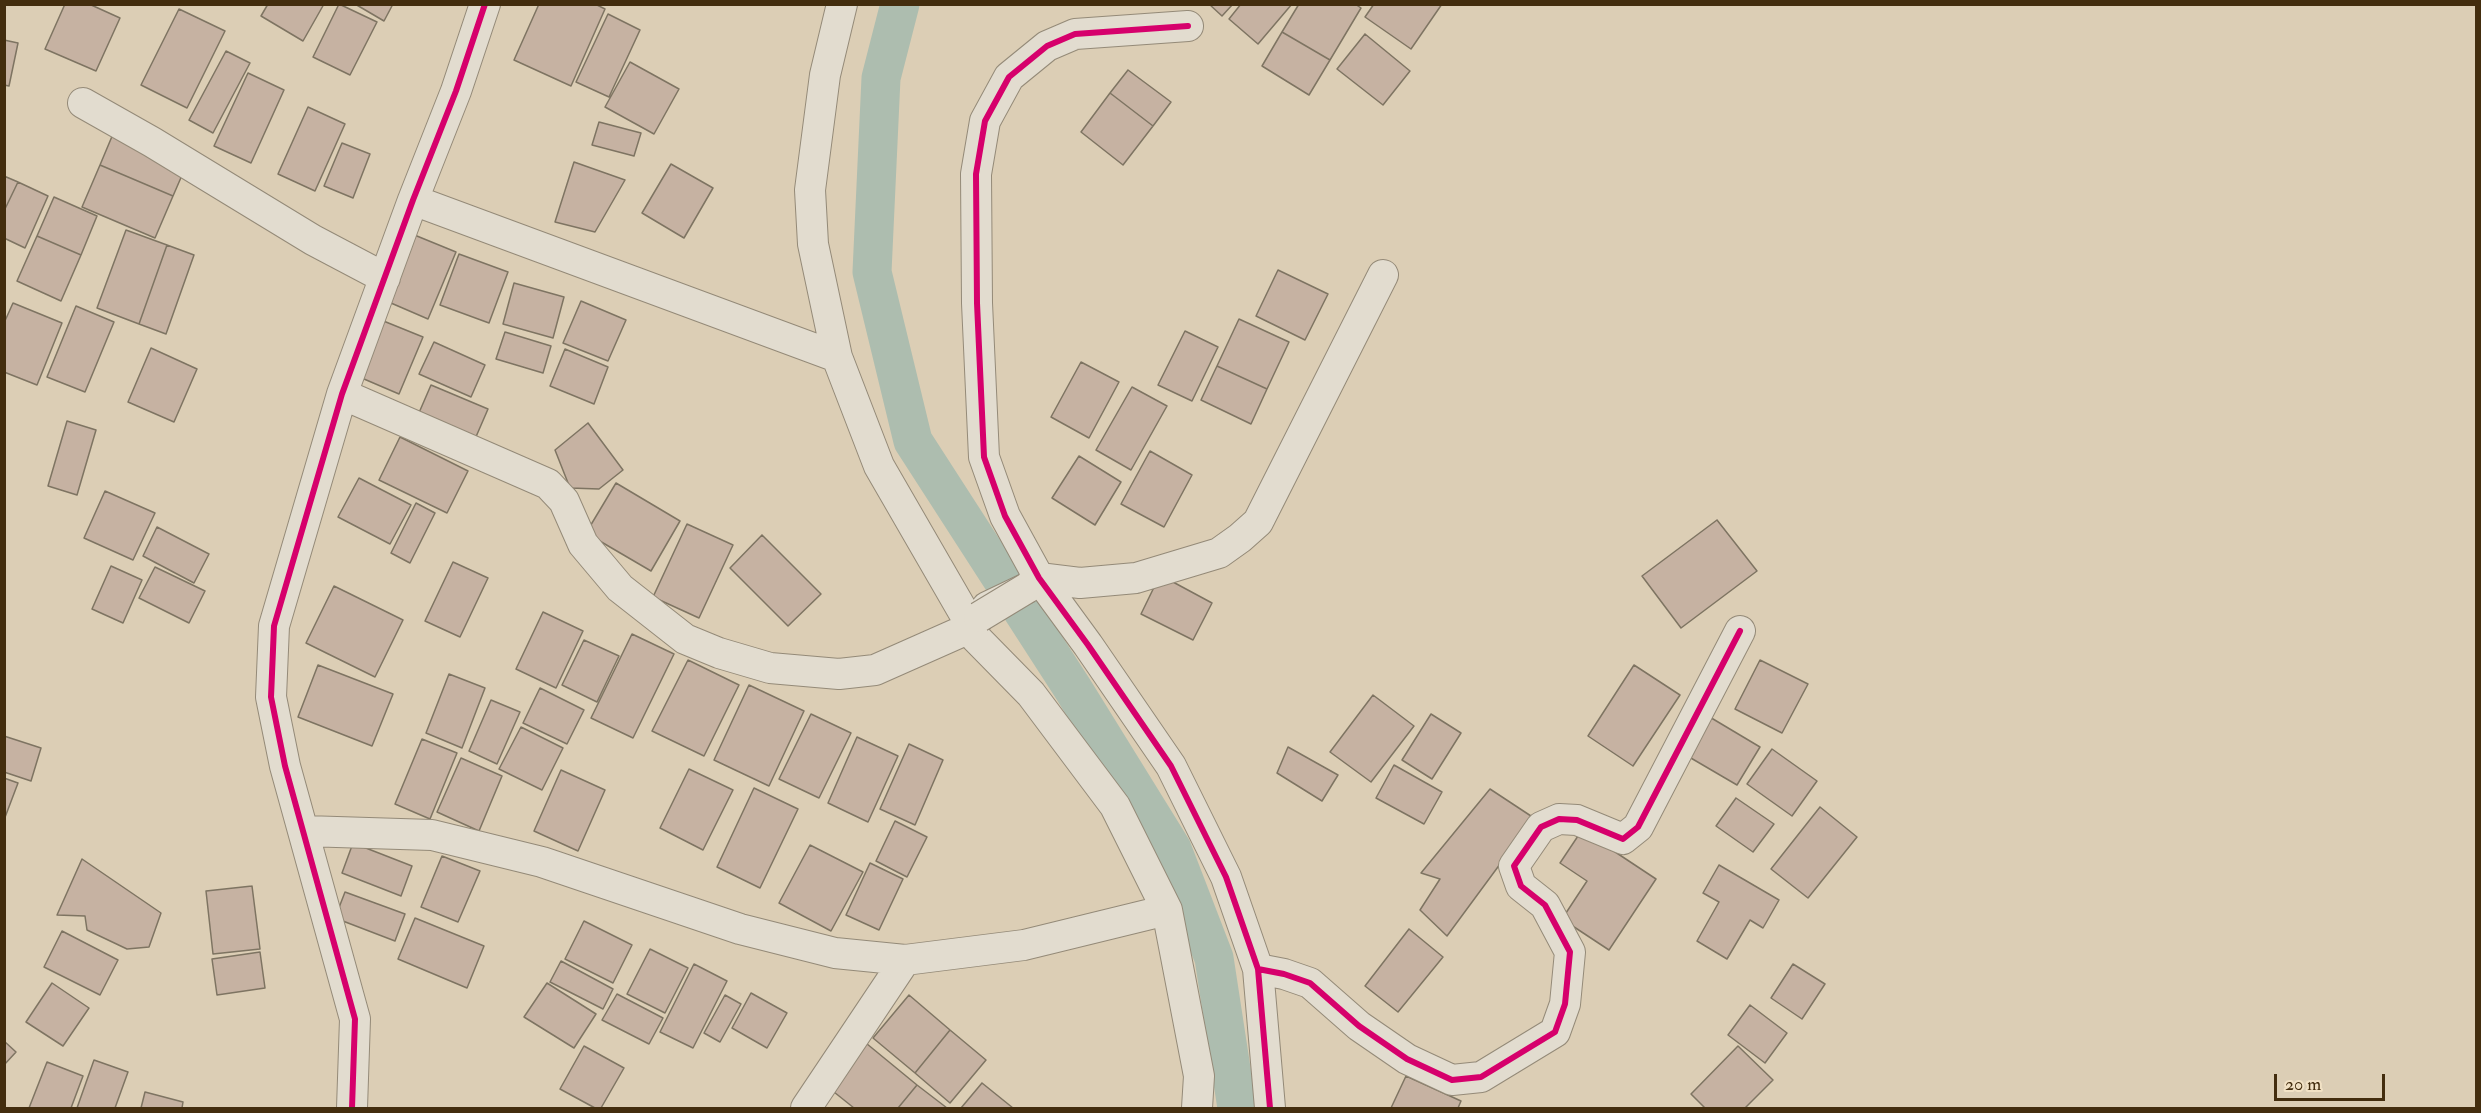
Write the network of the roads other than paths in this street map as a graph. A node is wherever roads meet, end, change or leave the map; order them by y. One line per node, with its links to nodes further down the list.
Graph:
1 (485, 4): 5 (street)
2 (842, 4): 8 (street)
3 (1188, 26): 10 (street)
4 (84, 103): 7 (street)
5 (413, 200): 7 (street); 8 (street)
6 (1383, 275): 10 (street)
7 (381, 276): 9 (street)
8 (837, 357): 11 (street)
9 (342, 394): 11 (street); 13 (street)
10 (1033, 583): 11 (street, bridge); 16 (street)
11 (979, 617): 14 (street)
12 (1740, 631): 16 (street)
13 (305, 831): 15 (street); 17 (street)
14 (1167, 910): 15 (street); 19 (street)
15 (904, 960): 18 (street)
16 (1258, 969): 20 (street)
17 (352, 1108)
18 (806, 1108)
19 (1197, 1108)
20 (1270, 1108)

